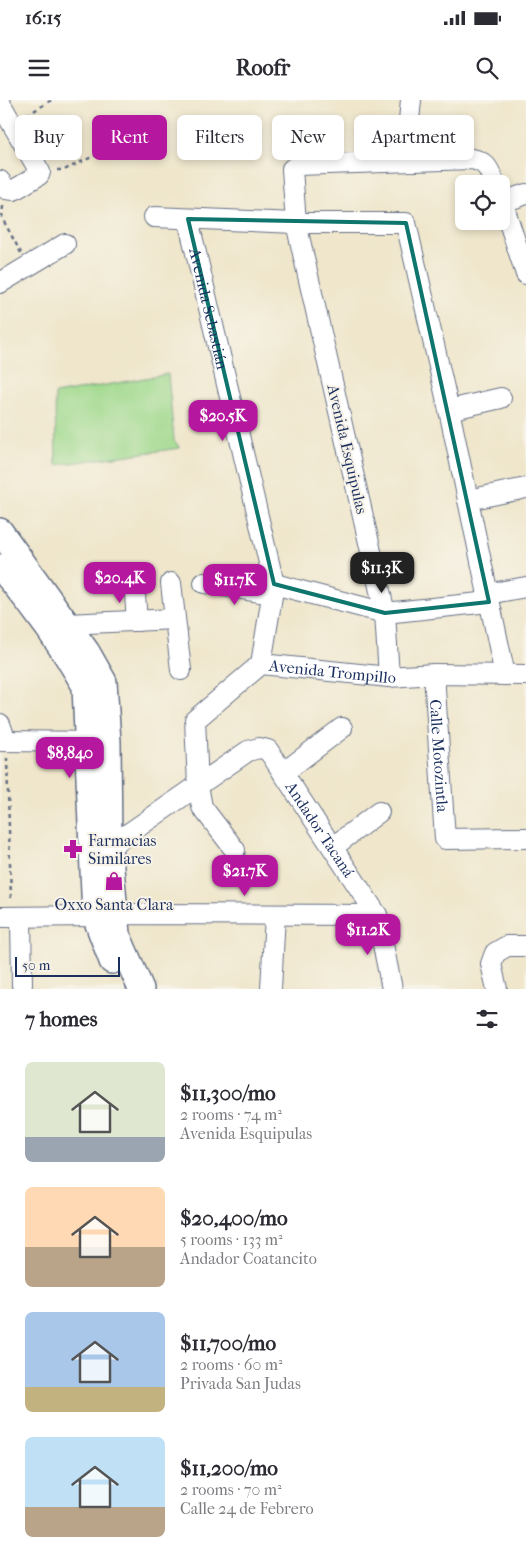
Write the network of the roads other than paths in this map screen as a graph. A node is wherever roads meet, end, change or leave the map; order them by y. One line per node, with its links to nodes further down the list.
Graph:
1 (411, 100): 3 (street)
2 (0, 103): 5 (street)
3 (405, 161): 4 (street); 10 (street, Avenida Esquipulas)
4 (491, 175)
5 (5, 186)
6 (526, 194): 7 (street)
7 (510, 195)
8 (154, 217): 9 (street)
9 (188, 219): 10 (street); 25 (street, Avenida Sebastián)
10 (296, 223): 16 (street); 27 (street, Avenida Esquipulas)
11 (510, 225): 13 (street)
12 (65, 244): 14 (street)
13 (526, 274)
14 (0, 284)
15 (501, 398): 16 (street)
16 (449, 410): 18 (street)
17 (526, 488): 18 (street)
18 (468, 500): 26 (street)
19 (3, 541): 30 (main road)
20 (0, 567): 39 (main road)
21 (134, 582): 29 (street)
22 (172, 583): 28 (street)
23 (204, 583): 25 (street)
24 (526, 587): 26 (street)
25 (273, 589): 27 (street); 31 (street, Avenida Sebastián)
26 (488, 598): 27 (street); 34 (street)
27 (385, 614): 36 (street, Avenida Esquipulas)
28 (175, 619): 29 (street); 32 (street)
29 (137, 621): 30 (street)
30 (67, 624): 39 (main road)
31 (261, 664): 36 (street, Avenida Trompillo); 41 (street, Avenida Trompillo)
32 (181, 670)
33 (434, 674): 34 (street, Avenida Trompillo); 36 (street, Avenida Trompillo); 43 (street, Calle Motozintla)
34 (505, 675): 35 (street, Avenida Trompillo)
35 (526, 675)
36 (389, 677)
37 (342, 728): 40 (street)
38 (2, 735): 39 (street)
39 (98, 742): 45 (main road)
40 (283, 773): 41 (street, Andador Tacaná); 44 (street, Andador Tacaná)
41 (198, 785): 45 (street); 46 (street)
42 (379, 812): 44 (street)
43 (526, 838)
44 (333, 847): 49 (street, Andador Tacaná)
45 (100, 850): 48 (main road)
46 (235, 850)
47 (275, 915): 48 (street); 49 (street); 55 (street)
48 (105, 916): 50 (street); 53 (main road); 54 (main road)
49 (377, 916): 56 (street)
50 (11, 917): 52 (street)
51 (526, 946): 57 (street)
52 (22, 985)
53 (124, 989)
54 (141, 989)
55 (271, 989)
56 (392, 989)
57 (497, 989)

